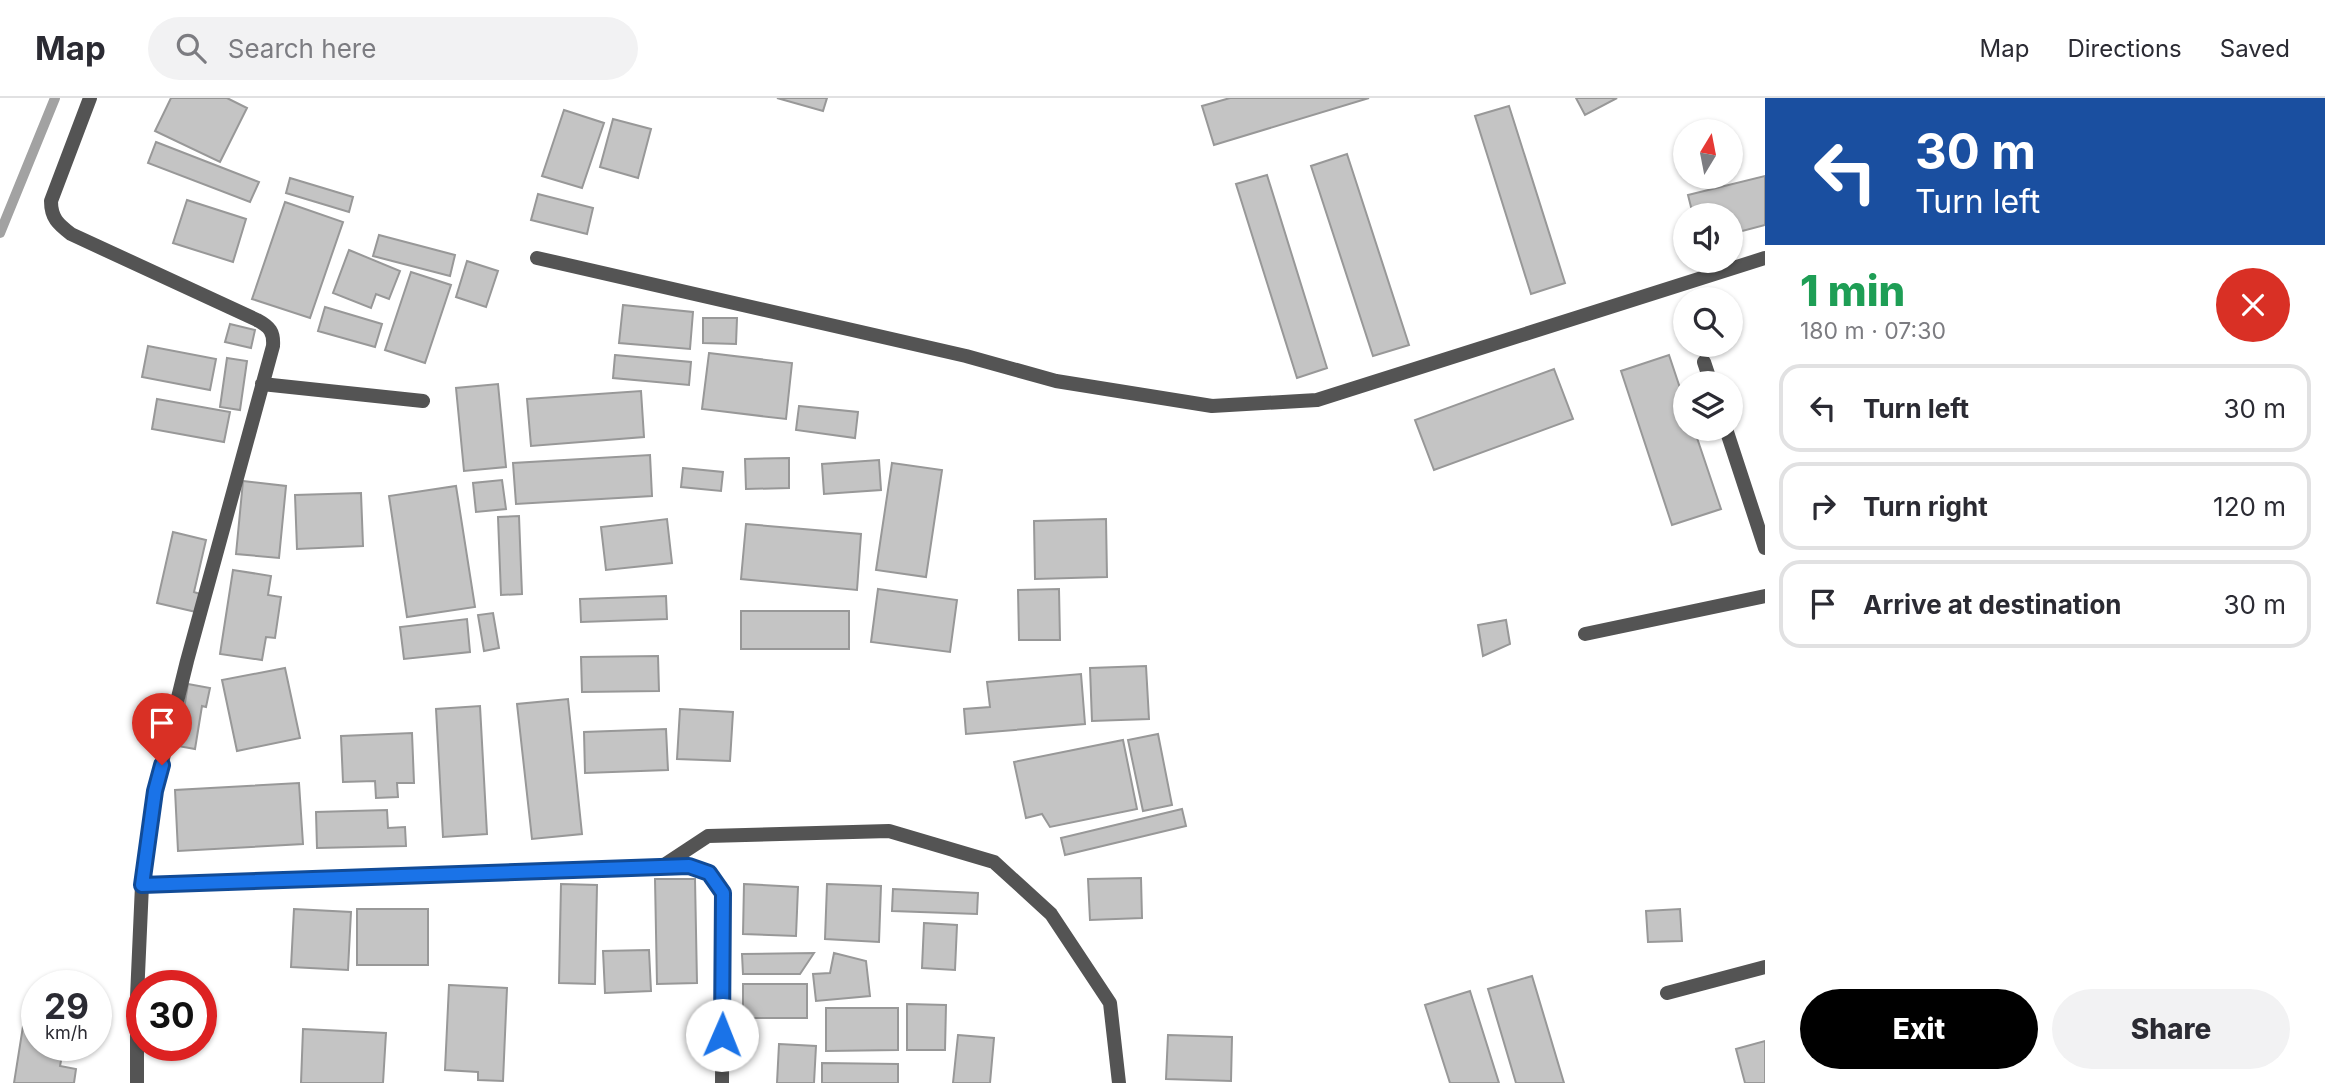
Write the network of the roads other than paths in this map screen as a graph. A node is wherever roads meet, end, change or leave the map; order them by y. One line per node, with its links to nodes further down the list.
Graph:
1 (90, 98): 6 (street)
2 (537, 258): 3 (street)
3 (1765, 258)
4 (1704, 362): 5 (street)
5 (1707, 371)
6 (262, 383): 7 (street); 13 (street)
7 (423, 401)
8 (1730, 441): 9 (street)
9 (1765, 548)
10 (1765, 596): 11 (street)
11 (1585, 634)
12 (660, 868): 13 (street); 17 (street); 18 (street)
13 (142, 885): 16 (street)
14 (1765, 967): 15 (street)
15 (1667, 993)
16 (136, 1083)
17 (722, 1083)
18 (1119, 1083)

